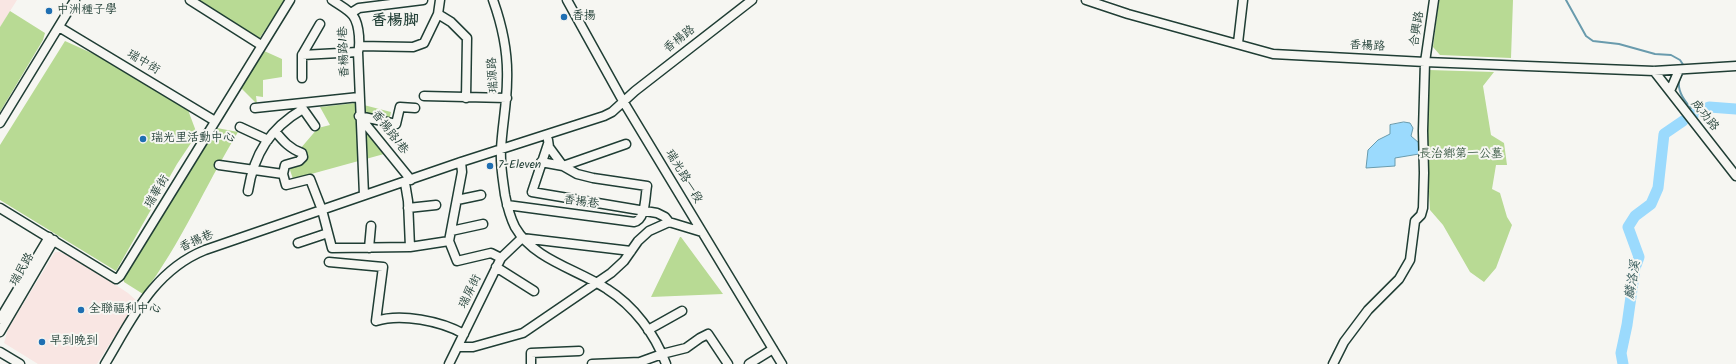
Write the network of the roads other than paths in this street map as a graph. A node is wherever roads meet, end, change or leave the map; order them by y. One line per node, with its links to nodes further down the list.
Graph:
1 (75, 0): 17 (street)
2 (190, 0): 19 (street)
3 (290, 0): 19 (street, 瑞華街)
4 (332, 0): 14 (street, 香楊路1巷)
5 (423, 0): 13 (street)
6 (440, 0): 15 (street)
7 (493, 0): 31 (street, 瑞源路)
8 (567, 0): 32 (street, 瑞光路一段)
9 (752, 0): 32 (street, 香楊路)
10 (1086, 0): 18 (street, 香楊路)
11 (1243, 0): 18 (street)
12 (1434, 0): 22 (street, 合興路)
13 (359, 4): 14 (street)
14 (351, 13): 20 (street, 香楊路1巷)
15 (438, 14): 20 (street); 30 (street)
16 (320, 24): 21 (street)
17 (59, 27): 36 (street, 瑞中街); 37 (street)
18 (1238, 43): 22 (street, 香楊路)
19 (262, 45): 36 (street, 瑞華街)
20 (359, 49): 21 (street); 29 (street, 香楊路1巷)
21 (302, 55): 26 (street)
22 (1425, 62): 25 (street, 香楊路); 101 (street, 合興路)
23 (1736, 66): 24 (street, 香楊路)
24 (1679, 70): 25 (street, 香楊路); 27 (street)
25 (1654, 72): 27 (street, 成功路)
26 (302, 78)
27 (1670, 91): 52 (street, 成功路)
28 (424, 96): 30 (street)
29 (359, 97): 33 (street); 35 (street, 香楊路1巷)
30 (466, 98): 31 (street)
31 (507, 98): 45 (street, 瑞源路)
32 (623, 101): 41 (street, 香揚巷); 69 (street, 瑞光路一段)
33 (256, 108)
34 (415, 108): 35 (street, 香揚路1巷)
35 (360, 116): 53 (street, 香揚路1巷); 55 (street)
36 (215, 121): 71 (street, 瑞華街)
37 (0, 123)
38 (315, 126): 40 (street)
39 (240, 127): 42 (street)
40 (276, 131): 42 (street); 51 (street)
41 (546, 134): 43 (street); 45 (street, 香揚巷)
42 (268, 140): 50 (street)
43 (548, 144): 47 (street); 49 (street)
44 (626, 144): 49 (street)
45 (501, 149): 46 (street, 香揚巷); 59 (street)
46 (461, 162): 53 (street, 香揚巷); 57 (street)
47 (541, 162): 49 (street); 63 (street)
48 (219, 165): 50 (street)
49 (563, 166): 63 (street)
50 (251, 171): 51 (street); 54 (street)
51 (283, 174): 62 (street)
52 (1736, 176)
53 (408, 181): 55 (street, 香揚巷); 61 (street)
54 (248, 191)
55 (364, 195): 62 (street, 香揚巷)
56 (481, 195): 57 (street)
57 (457, 200): 67 (street)
58 (436, 205): 61 (street)
59 (508, 205): 63 (street, 香揚巷); 70 (street)
60 (0, 208): 71 (street, 瑞華街)
61 (408, 208): 74 (street)
62 (322, 210): 68 (street); 93 (street, 香揚巷)
63 (643, 210): 64 (street)
64 (669, 222): 69 (street); 76 (street)
65 (483, 224): 67 (street)
66 (372, 226): 75 (street)
67 (451, 231): 72 (street)
68 (328, 232): 73 (street); 75 (street)
69 (702, 232): 88 (street, 瑞光路一段)
70 (522, 238): 76 (street); 77 (street, 瑞屏街); 80 (street)
71 (51, 239): 83 (street, 瑞民路); 85 (street, 瑞民路)
72 (449, 241): 74 (street); 77 (street)
73 (298, 243)
74 (410, 247): 75 (street)
75 (369, 248)
76 (631, 251): 80 (street)
77 (501, 258): 79 (street, 瑞屏街)
78 (329, 262): 86 (street)
79 (496, 267): 81 (street); 86 (street, 瑞屏街)
80 (597, 283): 84 (street); 87 (street)
81 (534, 291)
82 (682, 311): 84 (street)
83 (0, 318)
84 (648, 330): 91 (street)
85 (0, 332)
86 (464, 334): 87 (street, 瑞屏街)
87 (458, 347): 94 (street, 瑞屏街)
88 (773, 349): 99 (street); 100 (street, 瑞光路一段)
89 (579, 351): 95 (street)
90 (0, 352): 92 (street)
91 (662, 354): 96 (street); 97 (street); 98 (street)
92 (20, 364)
93 (105, 364)
94 (449, 364)
95 (531, 364)
96 (592, 364)
97 (666, 364)
98 (728, 364)
99 (749, 364)
100 (782, 364)
101 (1333, 364)

